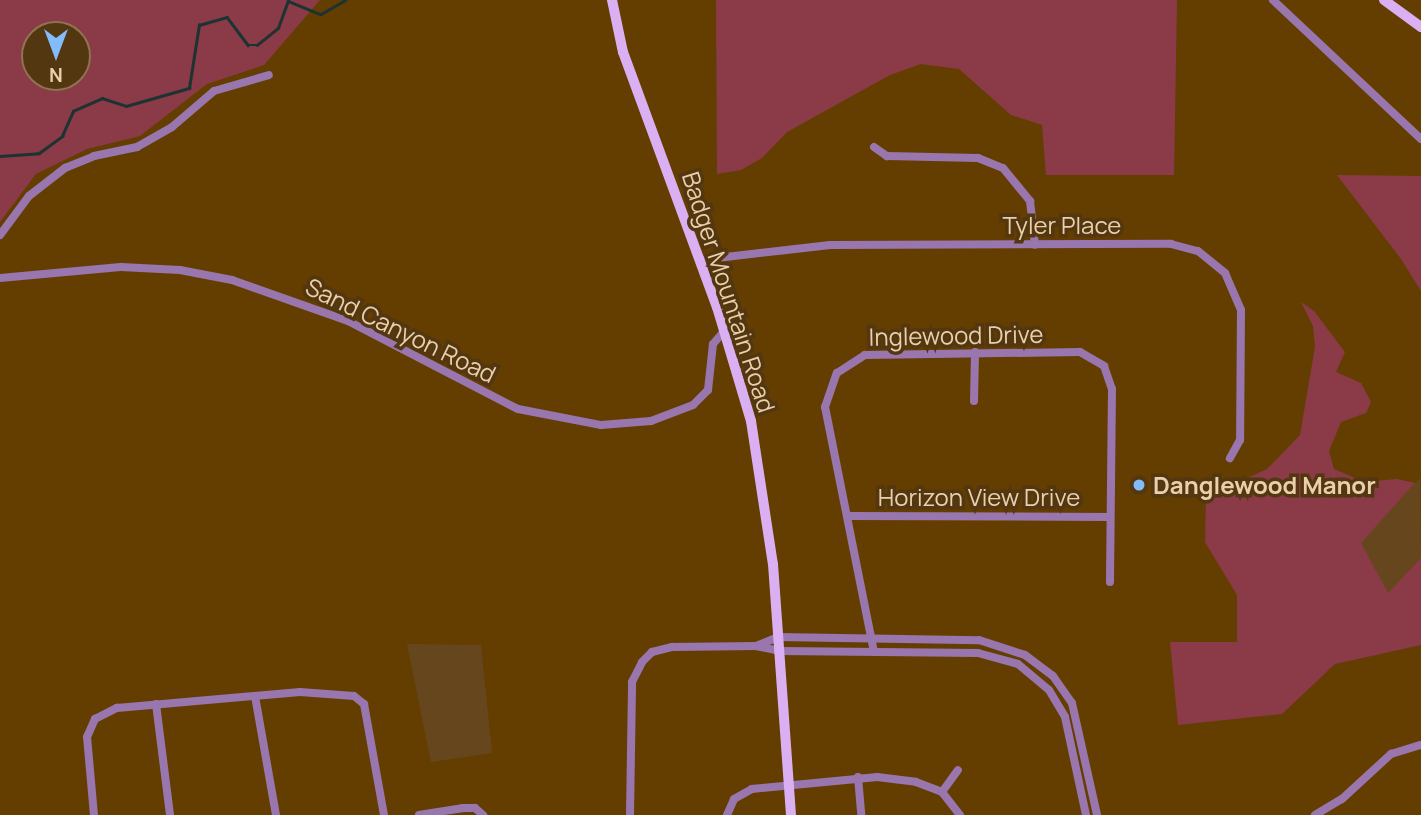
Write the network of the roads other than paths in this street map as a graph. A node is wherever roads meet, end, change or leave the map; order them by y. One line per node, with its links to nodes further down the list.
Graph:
1 (612, 0): 10 (main road, Badger Mountain Road)
2 (1273, 0): 6 (street)
3 (1384, 0): 4 (main road)
4 (1421, 27)
5 (269, 75): 8 (street)
6 (1421, 139)
7 (874, 147): 9 (street)
8 (0, 235)
9 (1035, 245): 10 (street, Tyler Place); 15 (street, Tyler Place)
10 (700, 260): 12 (main road, Badger Mountain Road)
11 (0, 278): 12 (street, Sand Canyon Road)
12 (725, 330): 19 (main road, Badger Mountain Road)
13 (975, 352): 14 (street); 16 (street, Inglewood Drive); 17 (street, Inglewood Drive)
14 (974, 401)
15 (1230, 458)
16 (848, 516): 17 (street, Horizon View Drive); 20 (street, Inglewood Drive)
17 (1110, 517): 18 (street, Inglewood Drive)
18 (1110, 582)
19 (778, 637): 20 (street); 21 (street); 22 (main road, Badger Mountain Road)
20 (872, 639): 23 (street, Inglewood Drive); 43 (street)
21 (756, 646): 22 (street); 37 (street)
22 (779, 651): 23 (street); 29 (main road, Badger Mountain Road)
23 (874, 652): 42 (street)
24 (255, 695): 25 (street); 33 (street); 34 (street)
25 (156, 705): 31 (street); 32 (street)
26 (1421, 745): 44 (street)
27 (958, 770): 30 (street)
28 (858, 777): 29 (street); 30 (street); 40 (street)
29 (789, 784): 38 (street); 39 (main road, Badger Mountain Road)
30 (943, 792): 41 (street)
31 (94, 815)
32 (170, 815)
33 (276, 815)
34 (384, 815)
35 (419, 815): 36 (street)
36 (483, 815)
37 (630, 815)
38 (727, 815)
39 (791, 815)
40 (861, 815)
41 (960, 815)
42 (1086, 815)
43 (1097, 815)
44 (1315, 815)

